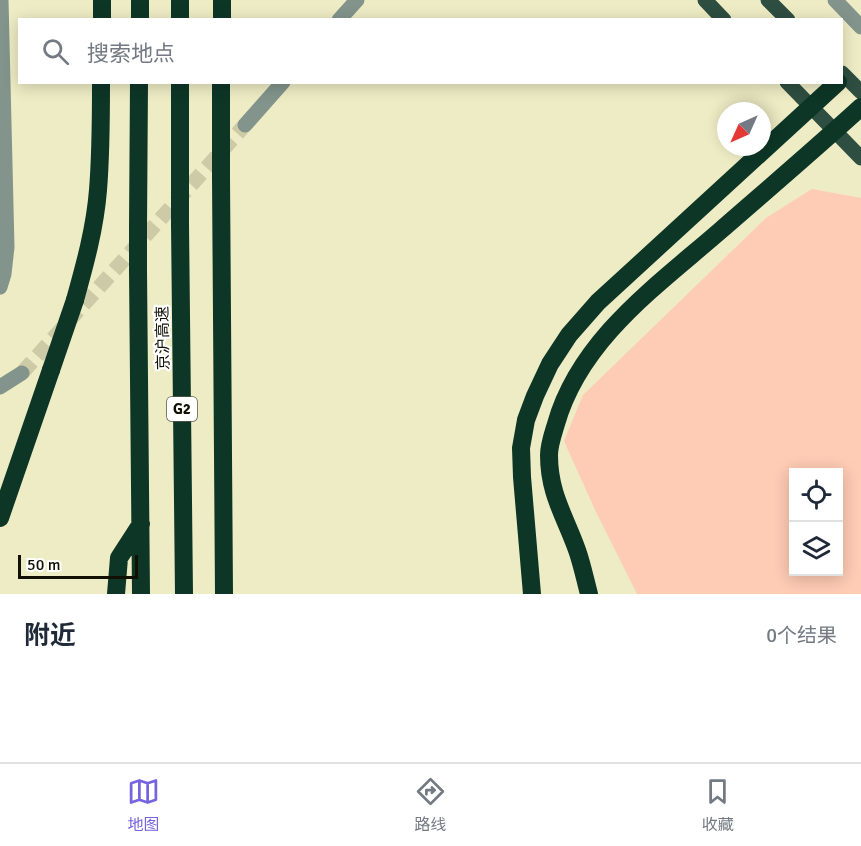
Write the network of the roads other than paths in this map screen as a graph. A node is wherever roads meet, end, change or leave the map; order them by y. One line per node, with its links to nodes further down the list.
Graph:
1 (1, 0): 32 (street)
2 (102, 0): 10 (highway)
3 (140, 0): 11 (highway)
4 (180, 0): 12 (highway)
5 (222, 0): 13 (highway)
6 (357, 0): 14 (street)
7 (705, 0): 15 (main road)
8 (768, 0): 16 (main road)
9 (835, 0): 17 (street)
10 (102, 18)
11 (140, 18)
12 (180, 18)
13 (222, 18)
14 (341, 18)
15 (722, 18)
16 (786, 18)
17 (861, 27)
18 (843, 79): 26 (main road)
19 (101, 84): 35 (highway, bridge)
20 (139, 84): 36 (highway, 京沪高速, bridge)
21 (180, 84): 39 (highway, 京沪高速 / G2, bridge)
22 (221, 84): 40 (highway, bridge)
23 (281, 84): 29 (street)
24 (789, 84): 27 (main road)
25 (836, 84): 27 (highway)
26 (861, 92)
27 (812, 107): 30 (main road); 41 (highway)
28 (861, 107): 30 (highway)
29 (245, 125)
30 (835, 131): 31 (main road); 42 (highway)
31 (861, 158)
32 (0, 287)
33 (22, 373): 34 (street)
34 (0, 387)
35 (0, 518)
36 (141, 524): 37 (highway); 38 (highway, 京沪高速)
37 (116, 594)
38 (141, 594)
39 (184, 594)
40 (224, 594)
41 (532, 594)
42 (589, 594)

